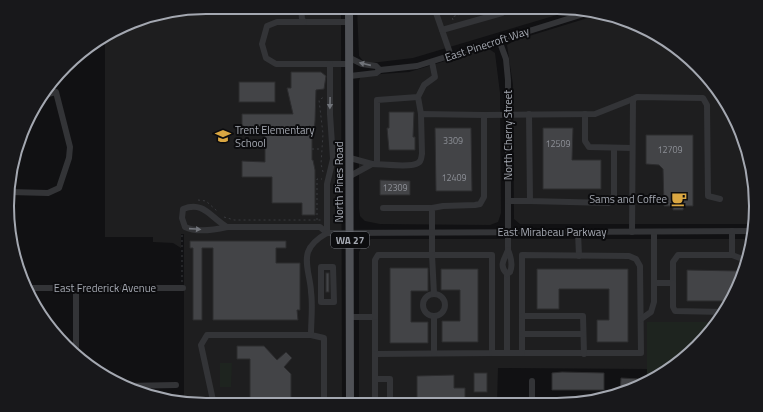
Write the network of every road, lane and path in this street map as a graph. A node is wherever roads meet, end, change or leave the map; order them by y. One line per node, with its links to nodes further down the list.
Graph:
1 (302, 14): 10 (street)
2 (349, 14): 11 (main road, North Pines Road / WA 27)
3 (436, 14): 12 (street)
4 (451, 14): 8 (path)
5 (461, 14): 8 (path)
6 (498, 14): 12 (street)
7 (573, 14): 13 (street, East Pinecroft Way)
8 (452, 17): 9 (path)
9 (453, 21)
10 (304, 22): 11 (street); 17 (street)
11 (350, 22): 15 (main road, North Pines Road / WA 27)
12 (442, 30): 14 (street)
13 (499, 40): 14 (street, East Pinecroft Way); 25 (street, North Cherry Street)
14 (451, 56): 16 (street, East Pinecroft Way)
15 (350, 61): 17 (street); 18 (street, East Pinecroft Way, one-way to 15); 19 (main road, North Pines Road / WA 27)
16 (432, 62): 18 (street, East Pinecroft Way); 22 (street)
17 (330, 64): 48 (street, one-way to 48)
18 (380, 70): 19 (street, East Pinecroft Way)
19 (350, 76): 33 (main road, North Pines Road / WA 27)
20 (50, 93): 38 (street)
21 (326, 96): 32 (path)
22 (418, 97): 24 (street); 34 (street)
23 (633, 99): 27 (street); 30 (street); 39 (street)
24 (421, 114): 28 (street); 34 (street)
25 (508, 114): 26 (street); 28 (street); 41 (street, North Cherry Street)
26 (529, 114): 27 (street); 42 (street)
27 (586, 114): 29 (street)
28 (484, 115): 44 (street)
29 (614, 148): 30 (street); 42 (street)
30 (632, 148): 56 (street)
31 (312, 149): 32 (path)
32 (322, 149): 35 (path)
33 (350, 158): 34 (street); 36 (main road, North Pines Road / WA 27)
34 (374, 164): 36 (street)
35 (323, 173)
36 (350, 176): 52 (main road, North Pines Road / WA 27)
37 (323, 178): 47 (path)
38 (14, 192)
39 (720, 199)
40 (196, 200): 45 (path)
41 (508, 201): 42 (street); 54 (street, North Cherry Street)
42 (530, 201)
43 (383, 208): 44 (street)
44 (432, 208): 53 (street)
45 (217, 211)
46 (223, 216): 47 (path)
47 (317, 220): 48 (path)
48 (327, 220): 58 (street)
49 (227, 227): 49 (street, one-way to 49); 58 (street)
50 (732, 231): 51 (street, East Mirabeau Parkway); 57 (street, East Mirabeau Parkway); 64 (street)
51 (747, 231)
52 (350, 232): 53 (street, East Mirabeau Parkway); 58 (street, East Mirabeau Parkway); 77 (main road, North Pines Road / WA 27)
53 (432, 232): 54 (street, East Mirabeau Parkway); 61 (street)
54 (508, 232): 55 (street, East Mirabeau Parkway); 60 (street, North Cherry Street)
55 (578, 232): 56 (street, East Mirabeau Parkway); 65 (street)
56 (632, 232): 57 (street, East Mirabeau Parkway)
57 (654, 232): 68 (street)
58 (327, 233): 83 (street)
59 (182, 234): 72 (path)
60 (508, 253): 62 (street); 63 (street); 67 (street); 67 (street)
61 (432, 255): 62 (street); 73 (street); 78 (street)
62 (492, 255): 85 (street)
63 (522, 255): 65 (street); 76 (street)
64 (732, 255): 66 (street); 69 (street)
65 (579, 256): 80 (street)
66 (741, 259)
67 (506, 274): 86 (street)
68 (655, 283): 69 (street); 80 (street)
69 (673, 283): 75 (street)
70 (33, 288): 71 (street, East Frederick Avenue)
71 (76, 288): 72 (street, East Frederick Avenue); 84 (street)
72 (183, 288)
73 (434, 294): 79 (street); 79 (street)
74 (321, 302): 74 (street)
75 (718, 312)
76 (522, 316): 81 (street); 82 (street)
77 (350, 317): 78 (street); 97 (main road, North Pines Road / WA 27)
78 (375, 317): 88 (street)
79 (434, 317): 89 (street)
80 (641, 319): 90 (street)
81 (522, 334): 82 (street); 87 (street)
82 (583, 334): 90 (street)
83 (311, 335): 95 (street); 96 (street)
84 (76, 347)
85 (492, 353): 86 (street); 89 (street)
86 (507, 353): 87 (street)
87 (522, 353): 90 (street)
88 (375, 354): 89 (street); 91 (street)
89 (434, 354)
90 (584, 354)
91 (375, 379): 98 (street); 99 (street)
92 (532, 381): 100 (street)
93 (176, 385): 94 (street)
94 (139, 386)
95 (213, 398)
96 (324, 398)
97 (350, 398)
98 (375, 398)
99 (390, 398)
100 (532, 398)

